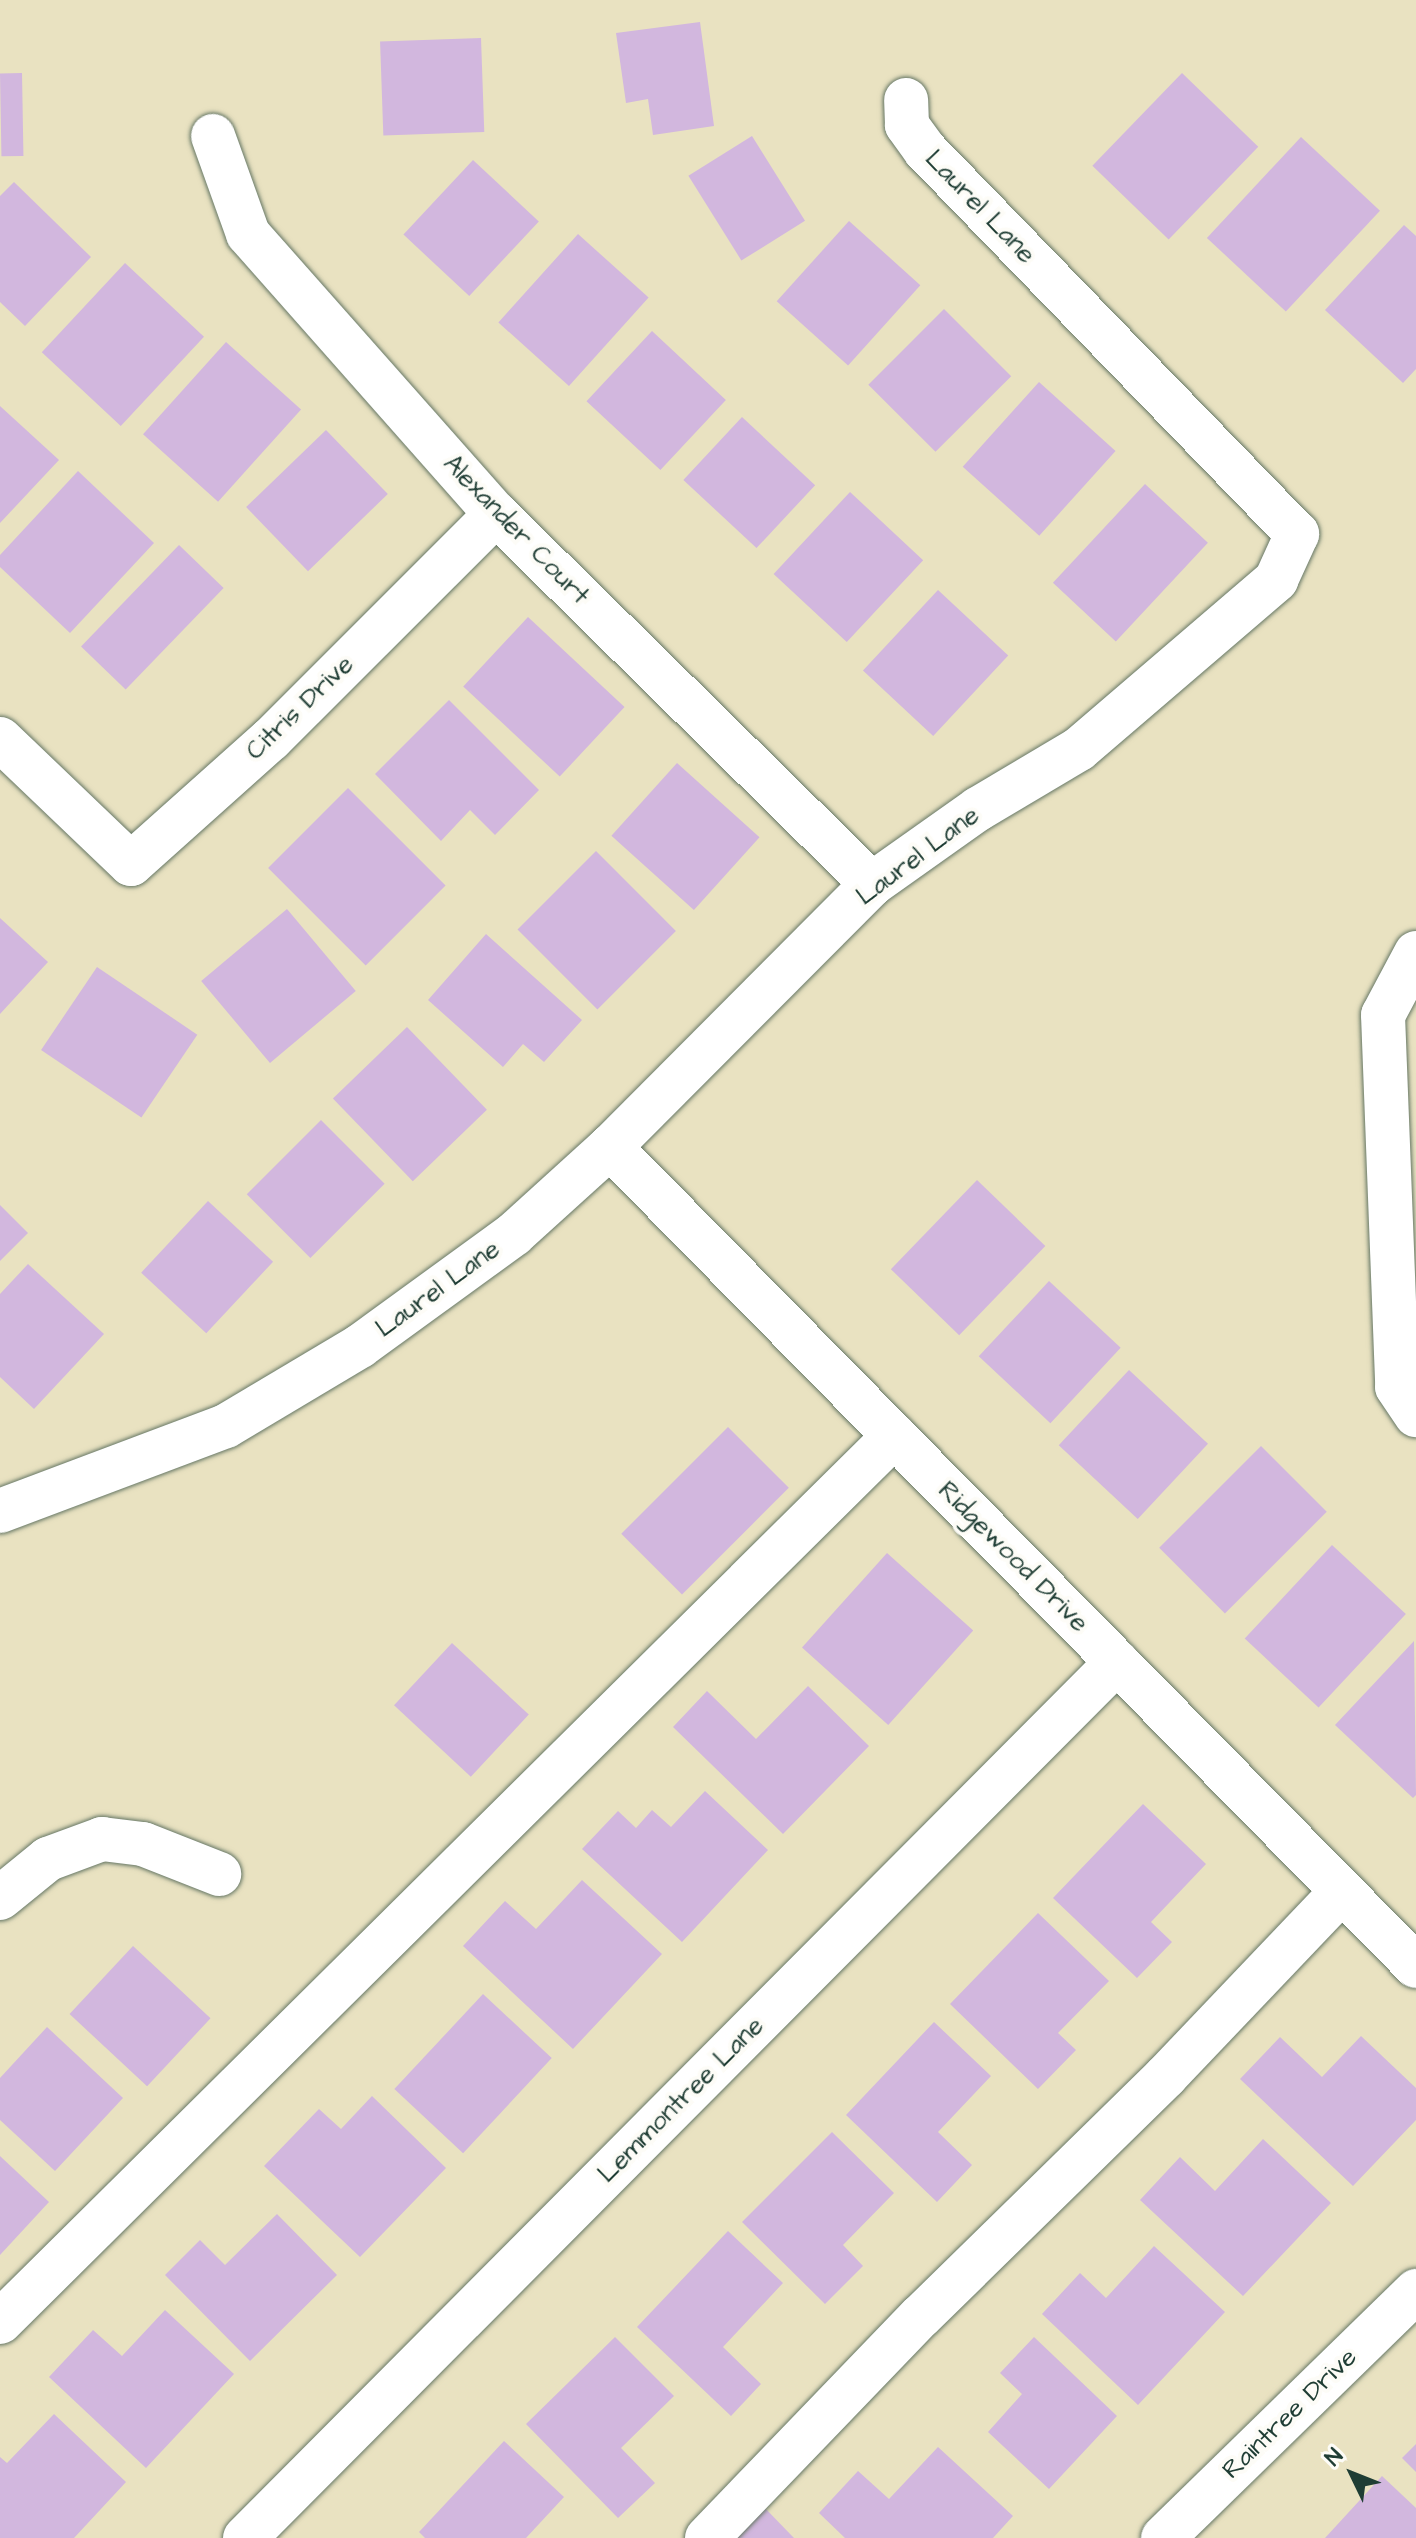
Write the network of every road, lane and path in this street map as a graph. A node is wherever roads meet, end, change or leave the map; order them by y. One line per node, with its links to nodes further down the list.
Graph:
1 (906, 100): 5 (street, Laurel Lane)
2 (213, 136): 3 (street, Alexander Court)
3 (496, 514): 4 (street, Citris Drive); 5 (street, Alexander Court)
4 (0, 739)
5 (872, 884): 7 (street, Laurel Lane)
6 (1416, 953): 8 (street)
7 (610, 1147): 9 (street, Ridgewood Drive); 10 (street, Laurel Lane)
8 (1416, 1415)
9 (894, 1436): 11 (street, Ridgewood Drive); 17 (street)
10 (0, 1511)
11 (1117, 1662): 13 (street, Ridgewood Drive); 18 (street, Lemmontree Lane)
12 (219, 1874): 14 (street)
13 (1342, 1891): 15 (street, Ridgewood Drive); 19 (street)
14 (0, 1898)
15 (1416, 1966)
16 (1416, 2291): 20 (street, Raintree Drive)
17 (0, 2322)
18 (245, 2538)
19 (707, 2538)
20 (1163, 2538)

